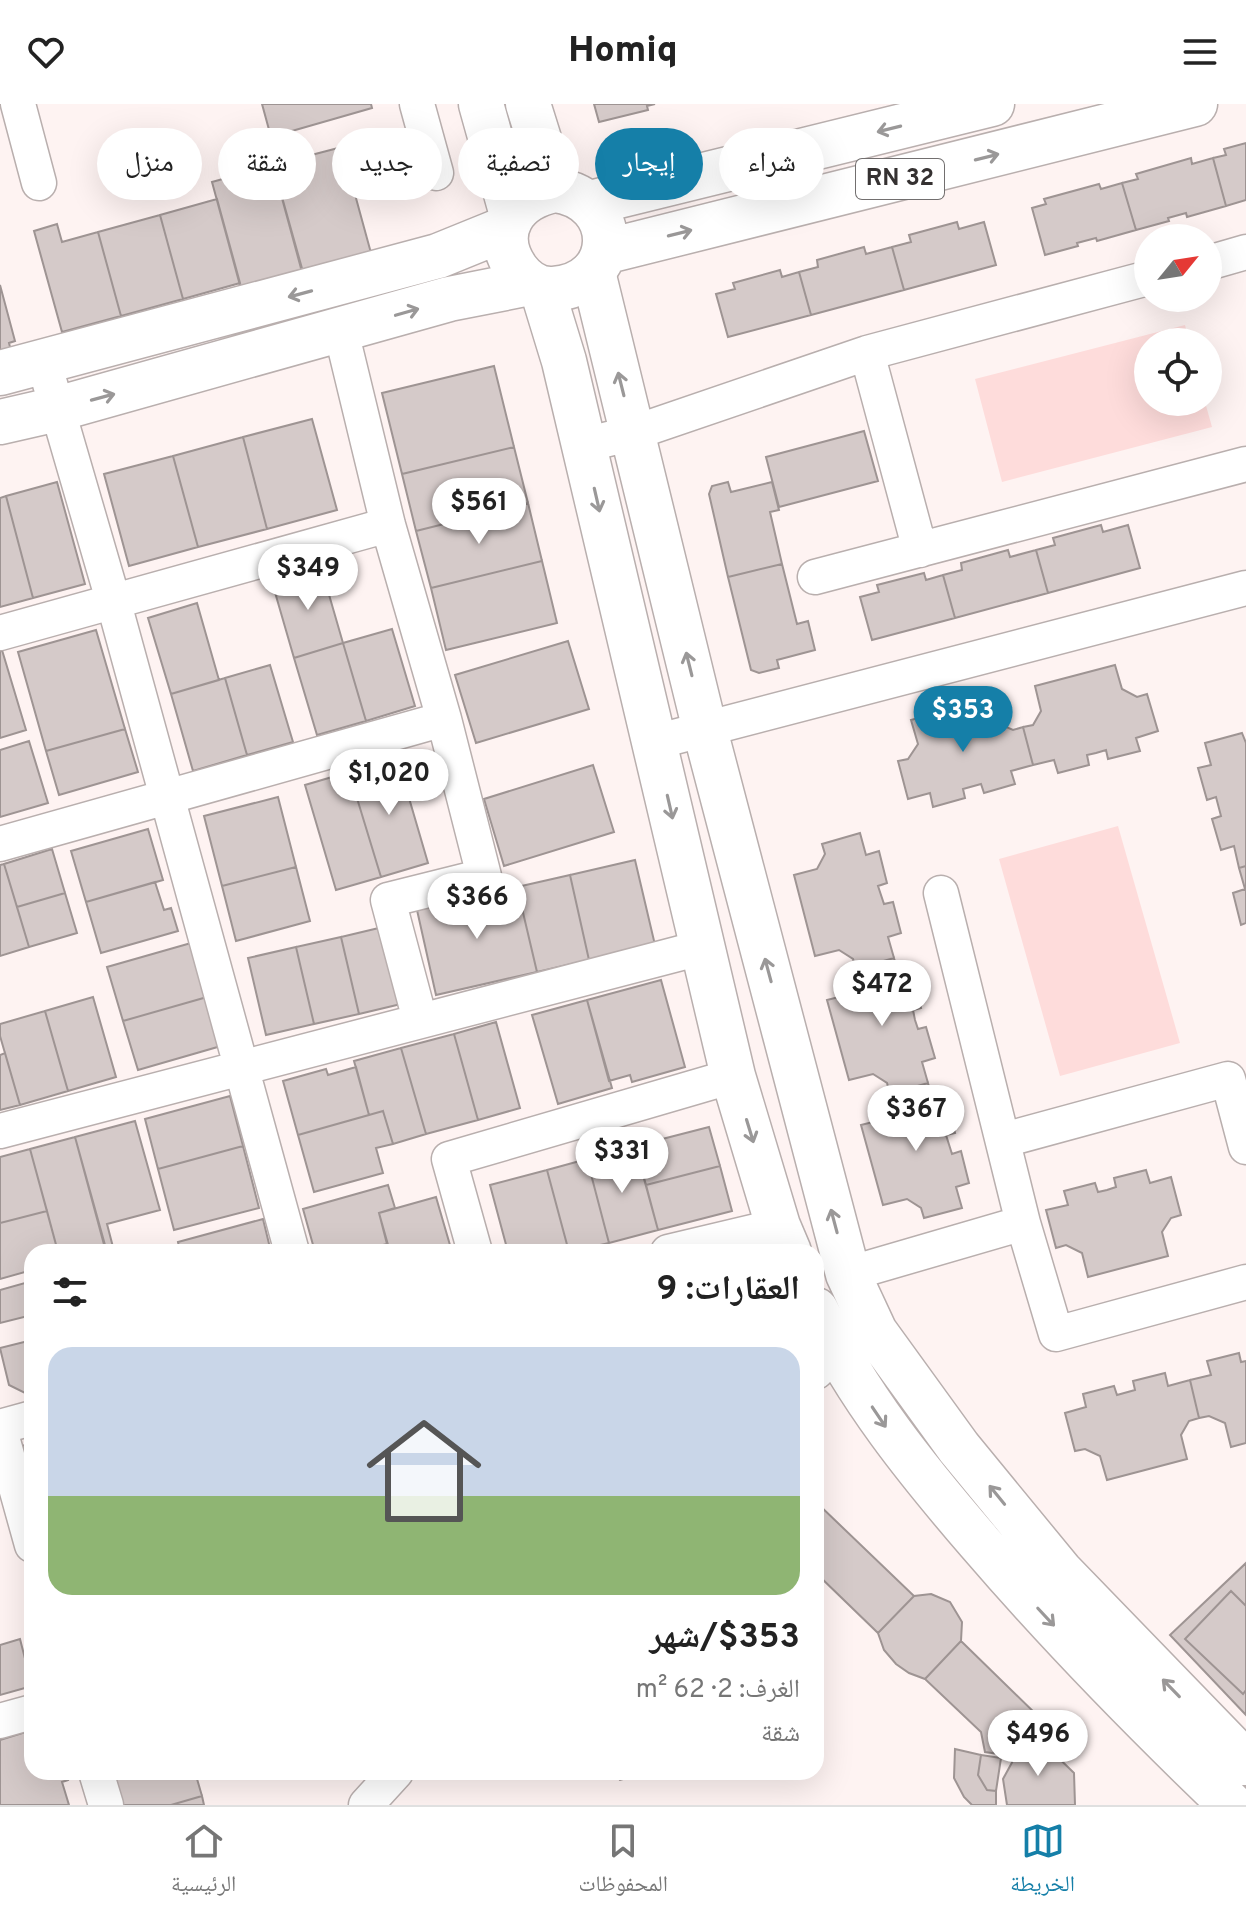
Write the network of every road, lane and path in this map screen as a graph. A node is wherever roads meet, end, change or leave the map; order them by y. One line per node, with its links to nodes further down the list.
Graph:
1 (18, 104): 9 (street)
2 (417, 104): 7 (street)
3 (481, 104): 13 (street)
4 (528, 104): 8 (street)
5 (992, 104): 10 (street, RN 32, one-way to 10)
6 (1195, 104): 16 (street, RN 32, one-way to 6)
7 (424, 128)
8 (540, 128)
9 (39, 183)
10 (579, 195)
11 (525, 200): 13 (street)
12 (577, 200): 16 (street)
13 (510, 222): 18 (street); 21 (street, one-way to 21)
14 (1246, 252): 15 (street)
15 (1222, 259)
16 (599, 262): 18 (street); 25 (street, one-way to 16)
17 (1134, 282): 20 (street)
18 (536, 286): 19 (street, one-way to 18); 26 (street)
19 (341, 331): 23 (street, one-way to 19); 28 (street)
20 (867, 353): 25 (street); 29 (street)
21 (44, 363): 22 (street); 23 (street)
22 (0, 373)
23 (57, 409): 24 (street); 32 (street)
24 (0, 422)
25 (633, 433): 26 (street); 35 (street, one-way to 25)
26 (584, 445): 36 (street, one-way to 36)
27 (1246, 464): 29 (street)
28 (388, 525): 32 (street); 34 (street)
29 (920, 550): 30 (street)
30 (815, 577)
31 (1246, 588): 35 (street)
32 (113, 600): 33 (street); 37 (street)
33 (0, 633)
34 (444, 719): 37 (street); 41 (street)
35 (705, 730): 36 (street); 52 (street, one-way to 35)
36 (655, 742): 40 (street, one-way to 40)
37 (167, 797): 38 (street); 42 (street)
38 (0, 844)
39 (941, 893): 45 (street)
40 (704, 947): 41 (street); 43 (street)
41 (420, 1020): 42 (street)
42 (240, 1067): 44 (street); 49 (street)
43 (733, 1076): 48 (street, one-way to 48); 50 (street)
44 (0, 1131)
45 (1004, 1140): 46 (street); 47 (street)
46 (1246, 1147)
47 (1023, 1223): 52 (street); 53 (street)
48 (784, 1239): 51 (street)
49 (290, 1244)
50 (473, 1244)
51 (739, 1244)
52 (848, 1274): 54 (street)
53 (1246, 1282)
54 (875, 1332): 55 (street); 58 (street)
55 (826, 1362): 59 (street, one-way to 59)
56 (24, 1421): 57 (street)
57 (0, 1429): 60 (street)
58 (959, 1448): 59 (street); 63 (street, one-way to 58)
59 (923, 1474): 63 (street, one-way to 63)
60 (24, 1516)
61 (24, 1714): 62 (street)
62 (0, 1721)
63 (1218, 1755): 68 (street)
64 (98, 1780): 66 (street)
65 (389, 1780): 67 (street)
66 (106, 1805)
67 (366, 1805)
68 (1231, 1805)

